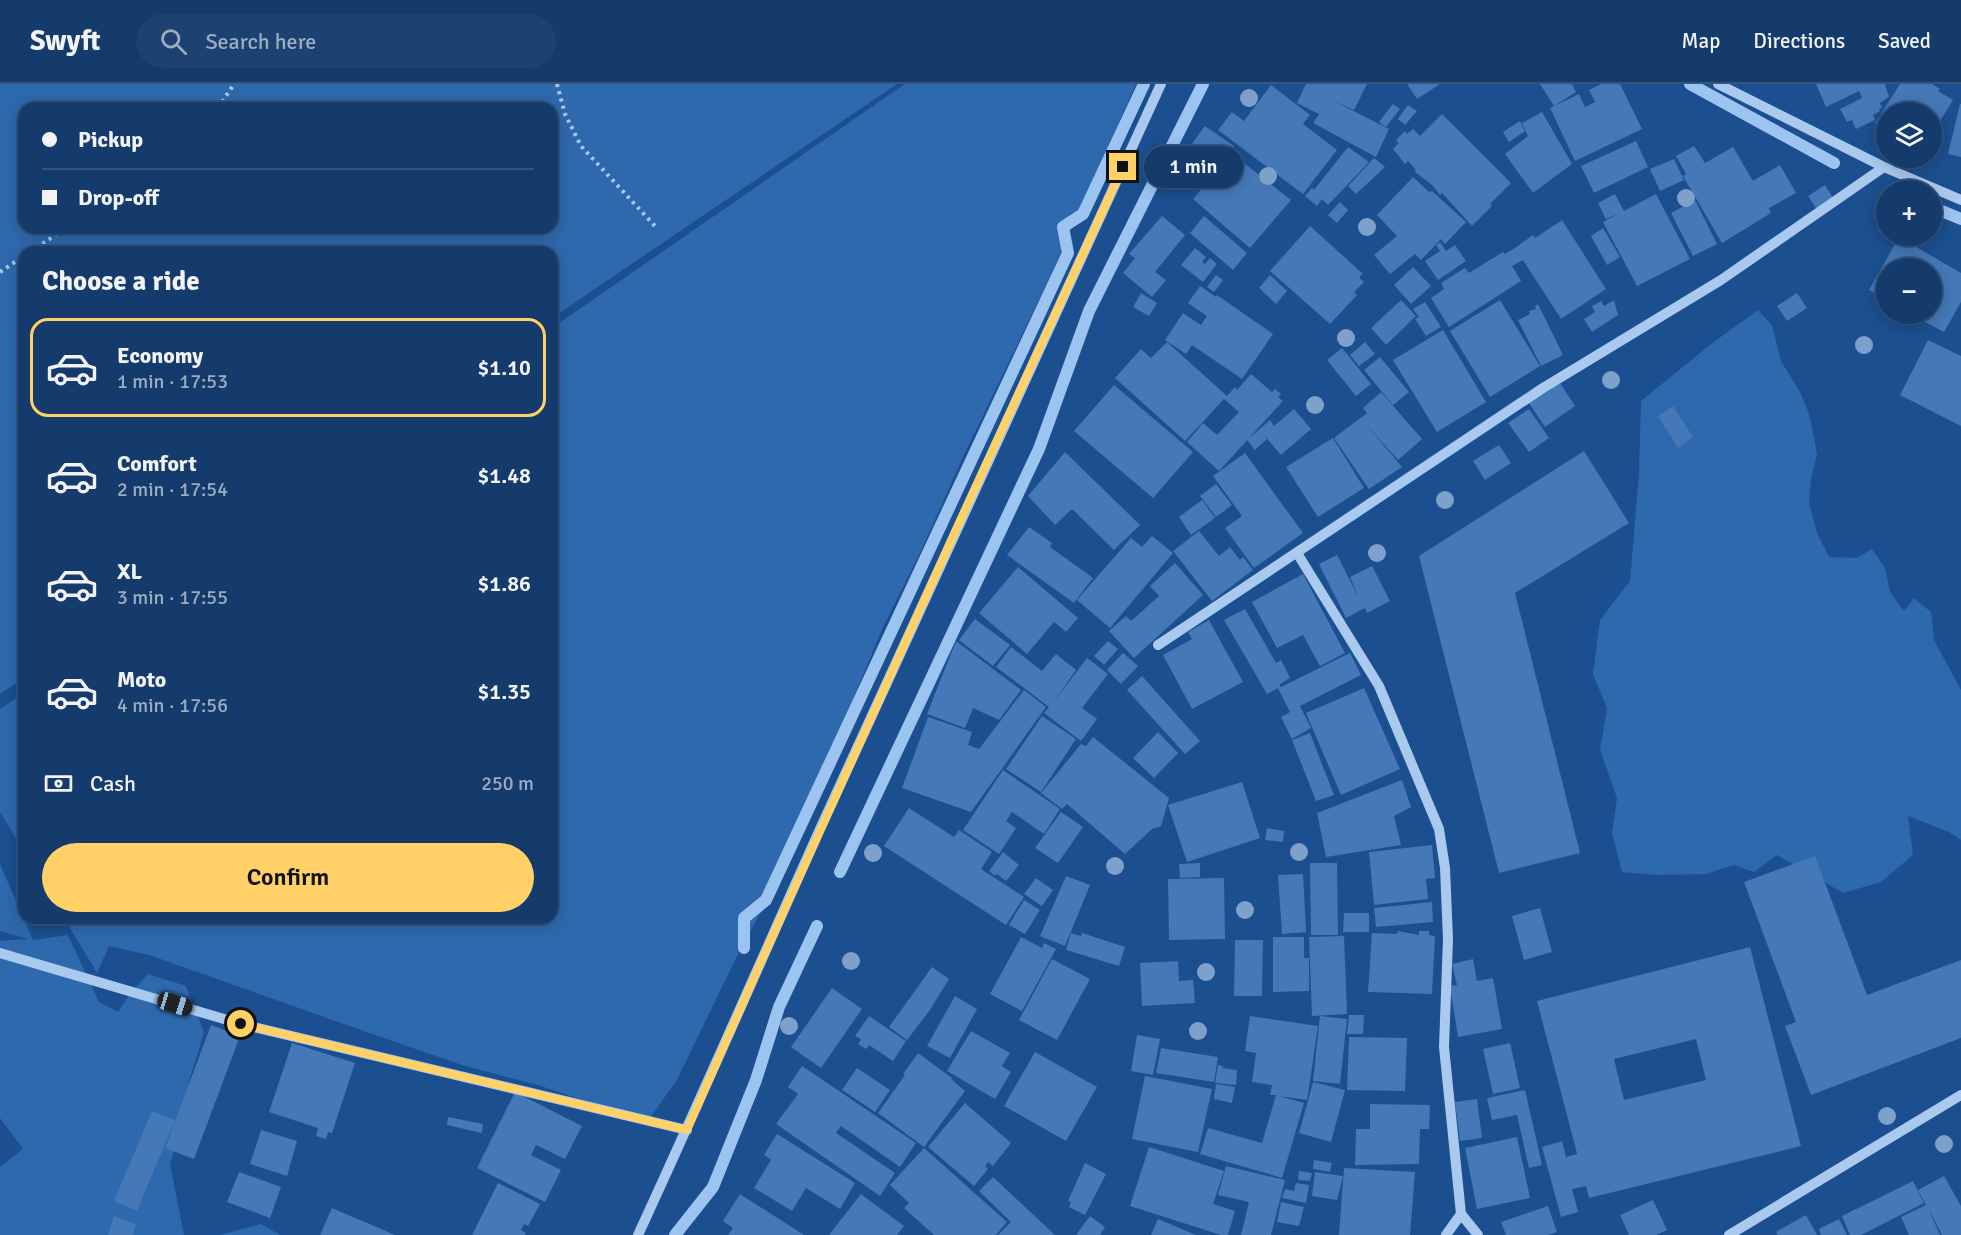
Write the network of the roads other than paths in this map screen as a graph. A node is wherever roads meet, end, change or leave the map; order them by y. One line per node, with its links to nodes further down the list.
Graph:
1 (1161, 84): 11 (street)
2 (1718, 84): 3 (street)
3 (1876, 163)
4 (1883, 168): 7 (street)
5 (1886, 168): 6 (street)
6 (1961, 200)
7 (1297, 553): 8 (street); 12 (street)
8 (1158, 645)
9 (0, 953): 11 (street)
10 (1961, 1095): 16 (street)
11 (687, 1130): 13 (street)
12 (1461, 1214): 14 (street); 15 (street)
13 (638, 1235)
14 (1446, 1235)
15 (1478, 1235)
16 (1729, 1235)

